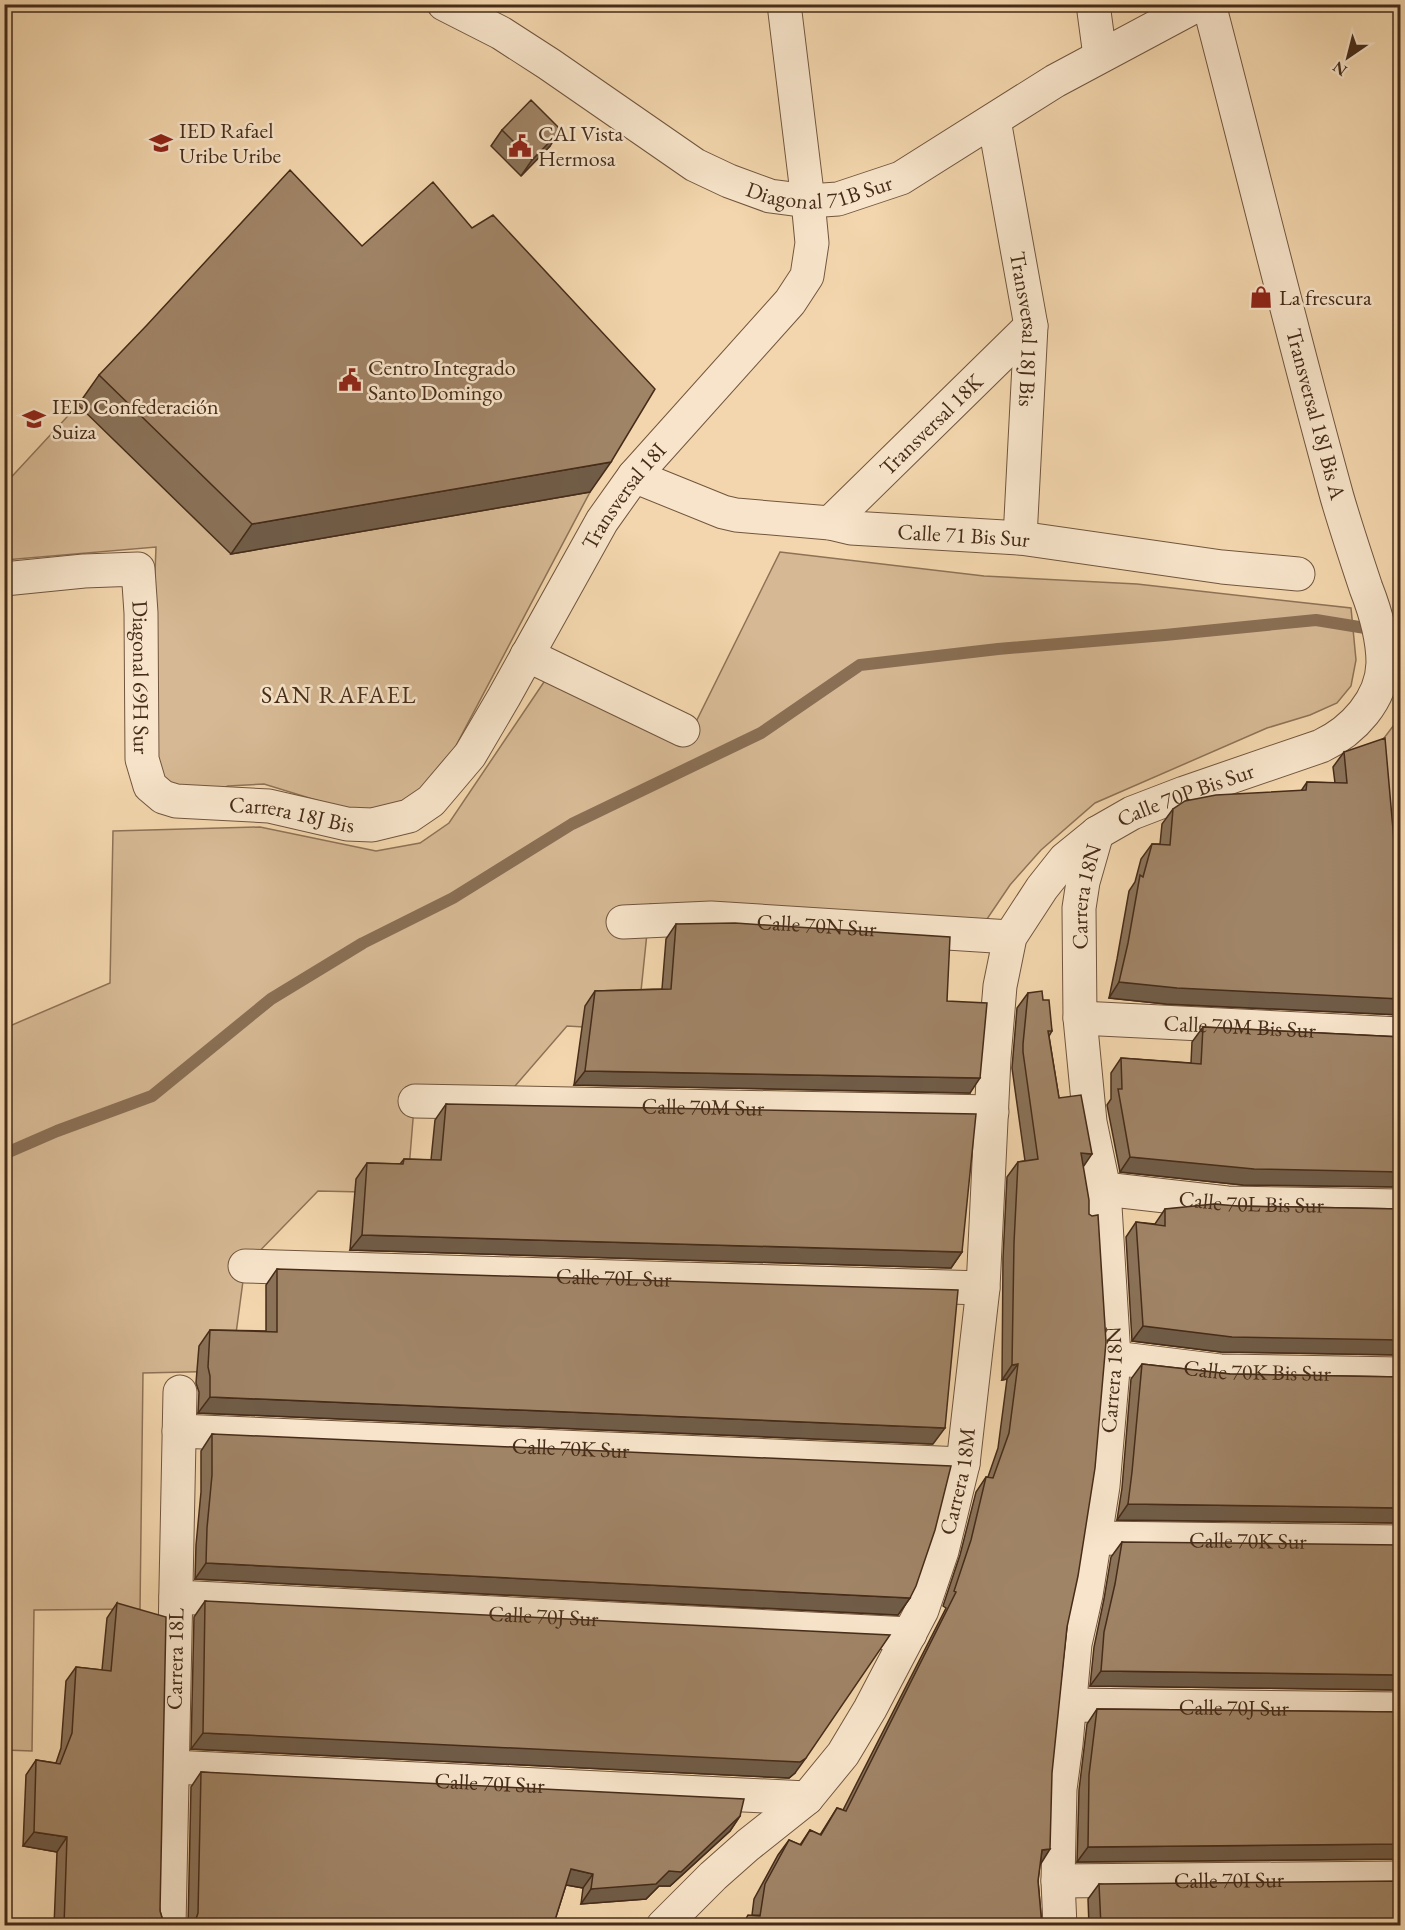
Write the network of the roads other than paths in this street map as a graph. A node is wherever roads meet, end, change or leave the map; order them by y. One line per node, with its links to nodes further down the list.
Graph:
1 (444, 4): 8 (street, Diagonal 71B Sur)
2 (784, 4): 8 (street, Transversal 18I)
3 (1093, 4): 6 (street)
4 (1199, 4): 6 (street, Diagonal 71B Sur)
5 (1209, 4): 16 (street, Transversal 18J Bis A)
6 (1100, 56): 7 (street, Diagonal 71B Sur)
7 (994, 120): 8 (street, Diagonal 71B Sur); 9 (street, Transversal 18J Bis)
8 (808, 201): 10 (street, Transversal 18I)
9 (1031, 326): 11 (street, Transversal 18K); 12 (street, Transversal 18J Bis)
10 (634, 476): 11 (street, Calle 71 Bis Sur); 15 (street, Transversal 18I)
11 (830, 523): 12 (street, Calle 71 Bis Sur)
12 (1020, 538): 13 (street, Calle 71 Bis Sur)
13 (1299, 574)
14 (4, 579): 18 (street, Diagonal 69H Sur)
15 (526, 655): 17 (street); 19 (street, Transversal 18I)
16 (1380, 683): 20 (street, Calle 70P Bis Sur)
17 (683, 730)
18 (150, 786): 19 (street, Carrera 18J Bis)
19 (432, 801)
20 (1097, 832): 22 (street, Calle 70P Bis Sur); 23 (street, Carrera 18N)
21 (623, 922): 22 (street, Calle 70N Sur)
22 (1010, 937): 26 (street, Carrera 18M)
23 (1080, 1018): 24 (street, Calle 70M Bis Sur); 27 (street, Carrera 18N)
24 (1401, 1034)
25 (415, 1101): 26 (street, Calle 70M Sur)
26 (992, 1112): 30 (street, Carrera 18M)
27 (1104, 1189): 28 (street, Calle 70L Bis Sur); 31 (street, Carrera 18N)
28 (1401, 1206)
29 (245, 1266): 30 (street, Calle 70L Sur)
30 (983, 1288): 35 (street, Carrera 18M)
31 (1114, 1358): 32 (street, Calle 70K Bis Sur); 36 (street, Carrera 18N)
32 (1401, 1374)
33 (180, 1392): 34 (street, Carrera 18L)
34 (179, 1431): 35 (street, Calle 70K Sur); 38 (street, Carrera 18L)
35 (963, 1464): 39 (street, Carrera 18M)
36 (1095, 1538): 37 (street, Calle 70K Sur); 40 (street, Carrera 18N)
37 (1401, 1542)
38 (176, 1597): 39 (street, Calle 70J Sur); 42 (street, Carrera 18L)
39 (910, 1634): 43 (street, Carrera 18M)
40 (1069, 1705): 41 (street, Calle 70J Sur); 45 (street, Carrera 18N)
41 (1401, 1709)
42 (172, 1767): 43 (street, Calle 70I Sur); 46 (street, Carrera 18L)
43 (807, 1798): 47 (street, Carrera 18M)
44 (1401, 1878): 45 (street, Calle 70I Sur)
45 (1058, 1881): 48 (street, Carrera 18N)
46 (169, 1926)
47 (663, 1926)
48 (1060, 1926)

